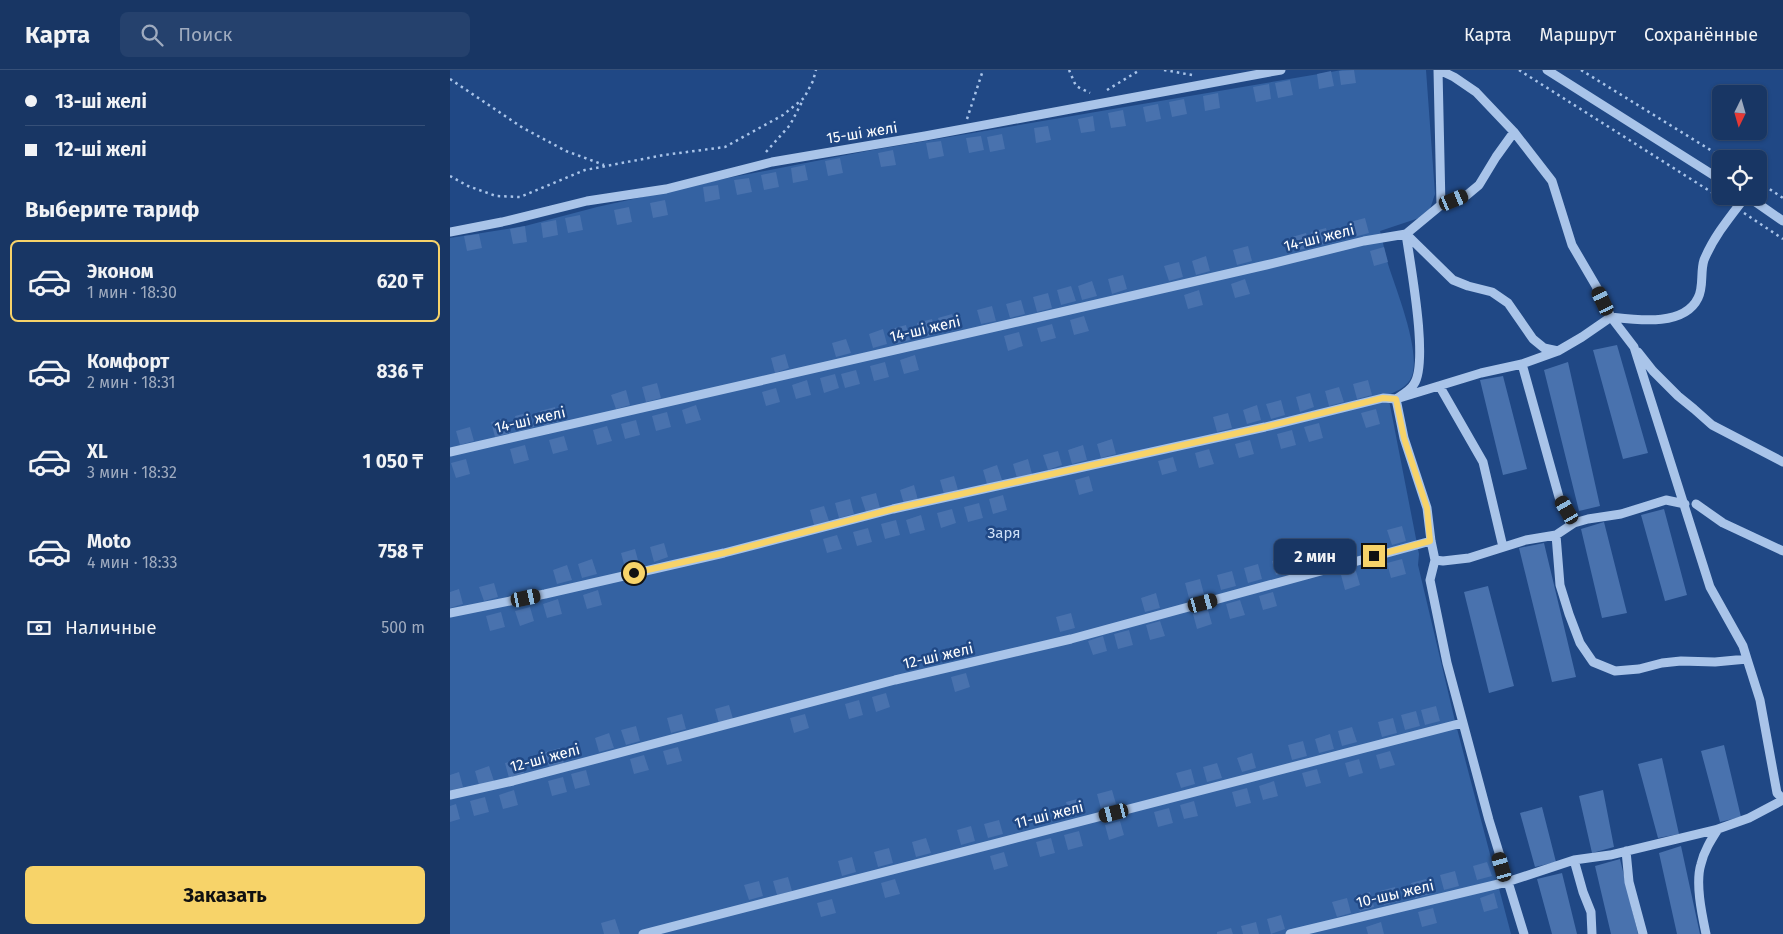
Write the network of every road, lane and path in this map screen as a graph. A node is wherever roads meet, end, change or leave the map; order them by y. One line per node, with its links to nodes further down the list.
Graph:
1 (816, 70): 15 (path)
2 (982, 70): 16 (path)
3 (1069, 70): 14 (path)
4 (1140, 70): 13 (path)
5 (1164, 70): 11 (path)
6 (1281, 70): 16 (street, 15-ші желі)
7 (1438, 70): 17 (street); 25 (street)
8 (1519, 70): 28 (path)
9 (1547, 70): 21 (street)
10 (1581, 70): 18 (path)
11 (1199, 74)
12 (450, 79): 19 (path)
13 (1106, 91)
14 (1092, 94)
15 (804, 98): 19 (path); 20 (path)
16 (963, 130): 20 (street, 15-ші желі)
17 (1514, 132): 25 (street); 33 (street)
18 (1712, 150)
19 (605, 166): 22 (path)
20 (754, 166): 30 (street, 15-ші желі)
21 (1712, 174)
22 (450, 176)
23 (1767, 187): 24 (path)
24 (1783, 198)
25 (1441, 205): 31 (street)
26 (1738, 205): 28 (street)
27 (1759, 205): 29 (street)
28 (1736, 208): 32 (path); 33 (street)
29 (1783, 221)
30 (450, 232)
31 (1406, 234): 35 (street); 38 (street); 39 (street, 14-ші желі)
32 (1783, 238)
33 (1611, 317): 34 (street); 35 (street)
34 (1634, 347): 40 (street); 41 (street)
35 (1558, 351): 36 (street)
36 (1522, 364): 37 (street); 43 (street)
37 (1440, 387): 38 (street); 46 (street)
38 (1396, 399): 45 (street); 49 (street)
39 (450, 452)
40 (1783, 462)
41 (1685, 504): 43 (street); 50 (street)
42 (1696, 504): 47 (street)
43 (1574, 523): 44 (street)
44 (1556, 535): 46 (street); 50 (street)
45 (1430, 541): 48 (street); 52 (street, 12-ші желі)
46 (1503, 547): 48 (street)
47 (1783, 551)
48 (1435, 560): 51 (street)
49 (450, 614)
50 (1747, 659): 53 (street)
51 (1462, 723): 57 (street); 58 (street, 11-ші желі)
52 (450, 795)
53 (1783, 799): 54 (street, 10-шы желі)
54 (1718, 829): 55 (street, 10-шы желі); 63 (street)
55 (1626, 850): 56 (street, 10-шы желі); 62 (street)
56 (1574, 860): 57 (street, 10-шы желі); 61 (street)
57 (1507, 882): 59 (street, 10-шы желі); 60 (street)
58 (643, 934)
59 (1290, 934)
60 (1524, 934)
61 (1592, 934)
62 (1643, 934)
63 (1706, 934)

